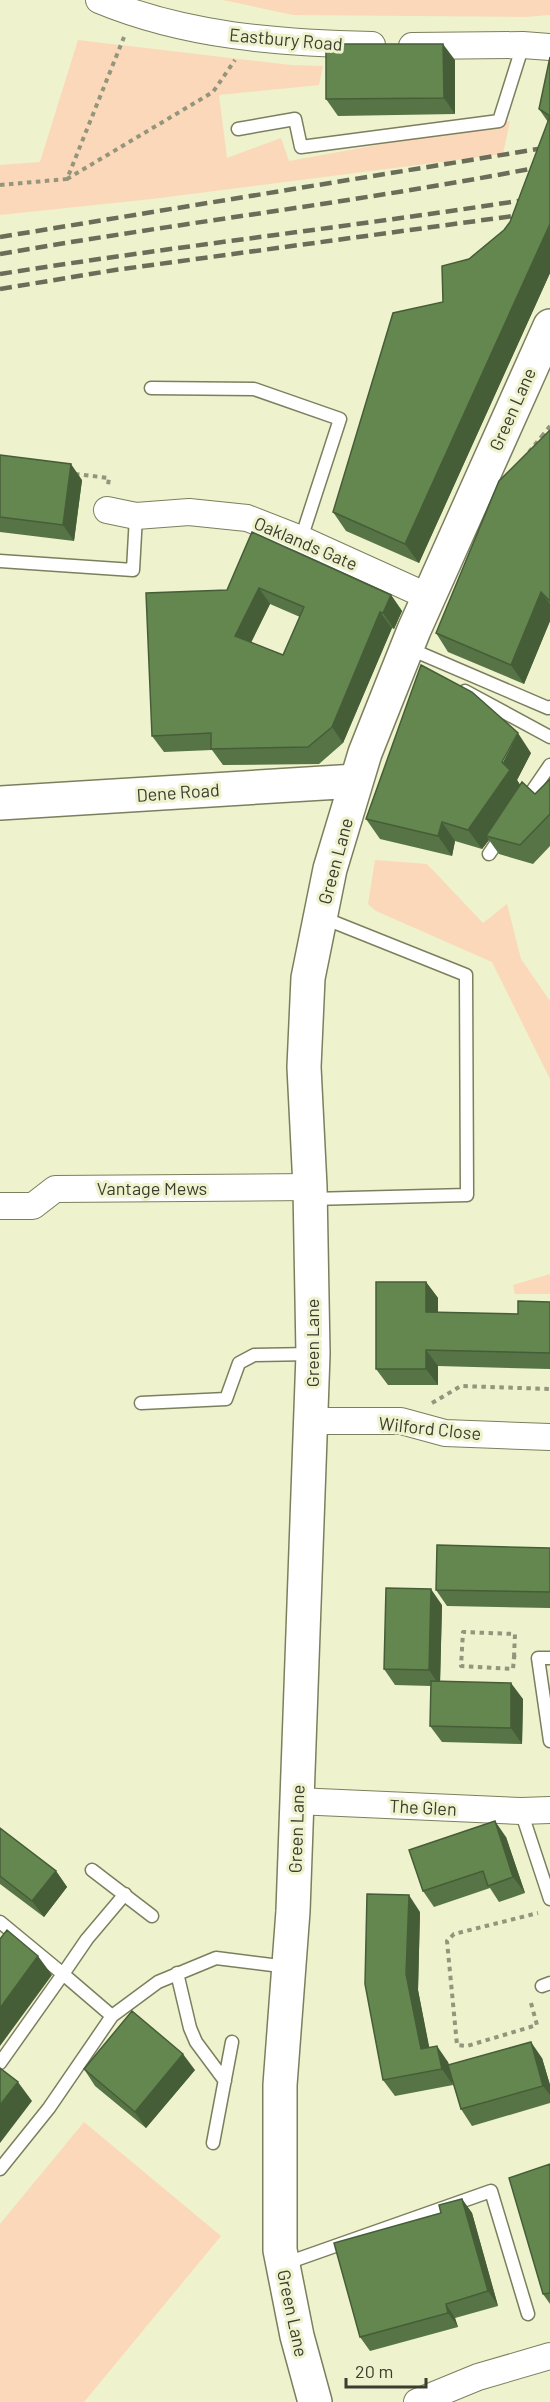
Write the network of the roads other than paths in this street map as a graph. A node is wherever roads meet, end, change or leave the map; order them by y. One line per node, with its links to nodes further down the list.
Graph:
1 (99, 0): 2 (street, Eastbury Road)
2 (524, 45): 3 (street, Eastbury Road); 4 (lane)
3 (550, 47)
4 (238, 129)
5 (547, 343): 11 (main road, Green Lane)
6 (150, 388): 9 (lane)
7 (107, 510): 8 (street, Oaklands Gate)
8 (136, 516): 9 (street, Oaklands Gate); 10 (lane)
9 (301, 539): 11 (street, Oaklands Gate)
10 (0, 561)
11 (429, 597): 12 (main road, Green Lane)
12 (407, 656): 14 (lane); 17 (main road, Green Lane)
13 (454, 685): 15 (lane)
14 (550, 707)
15 (550, 737)
16 (550, 765): 19 (lane)
17 (356, 781): 18 (main road, Dene Road); 22 (main road, Green Lane)
18 (0, 803)
19 (519, 810)
20 (507, 828): 21 (lane)
21 (489, 855)
22 (320, 916): 23 (main road, Green Lane); 23 (lane)
23 (310, 1193): 24 (street, Vantage Mews); 25 (main road, Green Lane)
24 (0, 1206)
25 (313, 1354): 26 (lane); 27 (main road, Green Lane)
26 (141, 1403)
27 (310, 1420): 28 (street, Wilford Close); 31 (main road, Green Lane)
28 (550, 1437)
29 (544, 1658): 30 (lane)
30 (550, 1741)
31 (296, 1801): 33 (street, The Glen); 39 (main road, Green Lane)
32 (550, 1810): 33 (street, The Glen)
33 (521, 1811): 36 (lane)
34 (92, 1870): 35 (lane)
35 (124, 1894): 37 (lane); 41 (lane)
36 (550, 1899)
37 (152, 1917)
38 (0, 1922): 41 (lane)
39 (289, 1967): 40 (lane); 48 (main road, Green Lane)
40 (177, 1973): 42 (lane); 45 (lane)
41 (63, 1974): 42 (lane); 44 (lane)
42 (112, 2016): 47 (lane)
43 (232, 2042): 45 (lane)
44 (0, 2063)
45 (225, 2081): 46 (lane)
46 (213, 2143)
47 (0, 2169)
48 (283, 2264): 49 (lane); 51 (main road, Green Lane)
49 (528, 2314)
50 (550, 2355): 52 (street)
51 (312, 2401)
52 (417, 2402)

